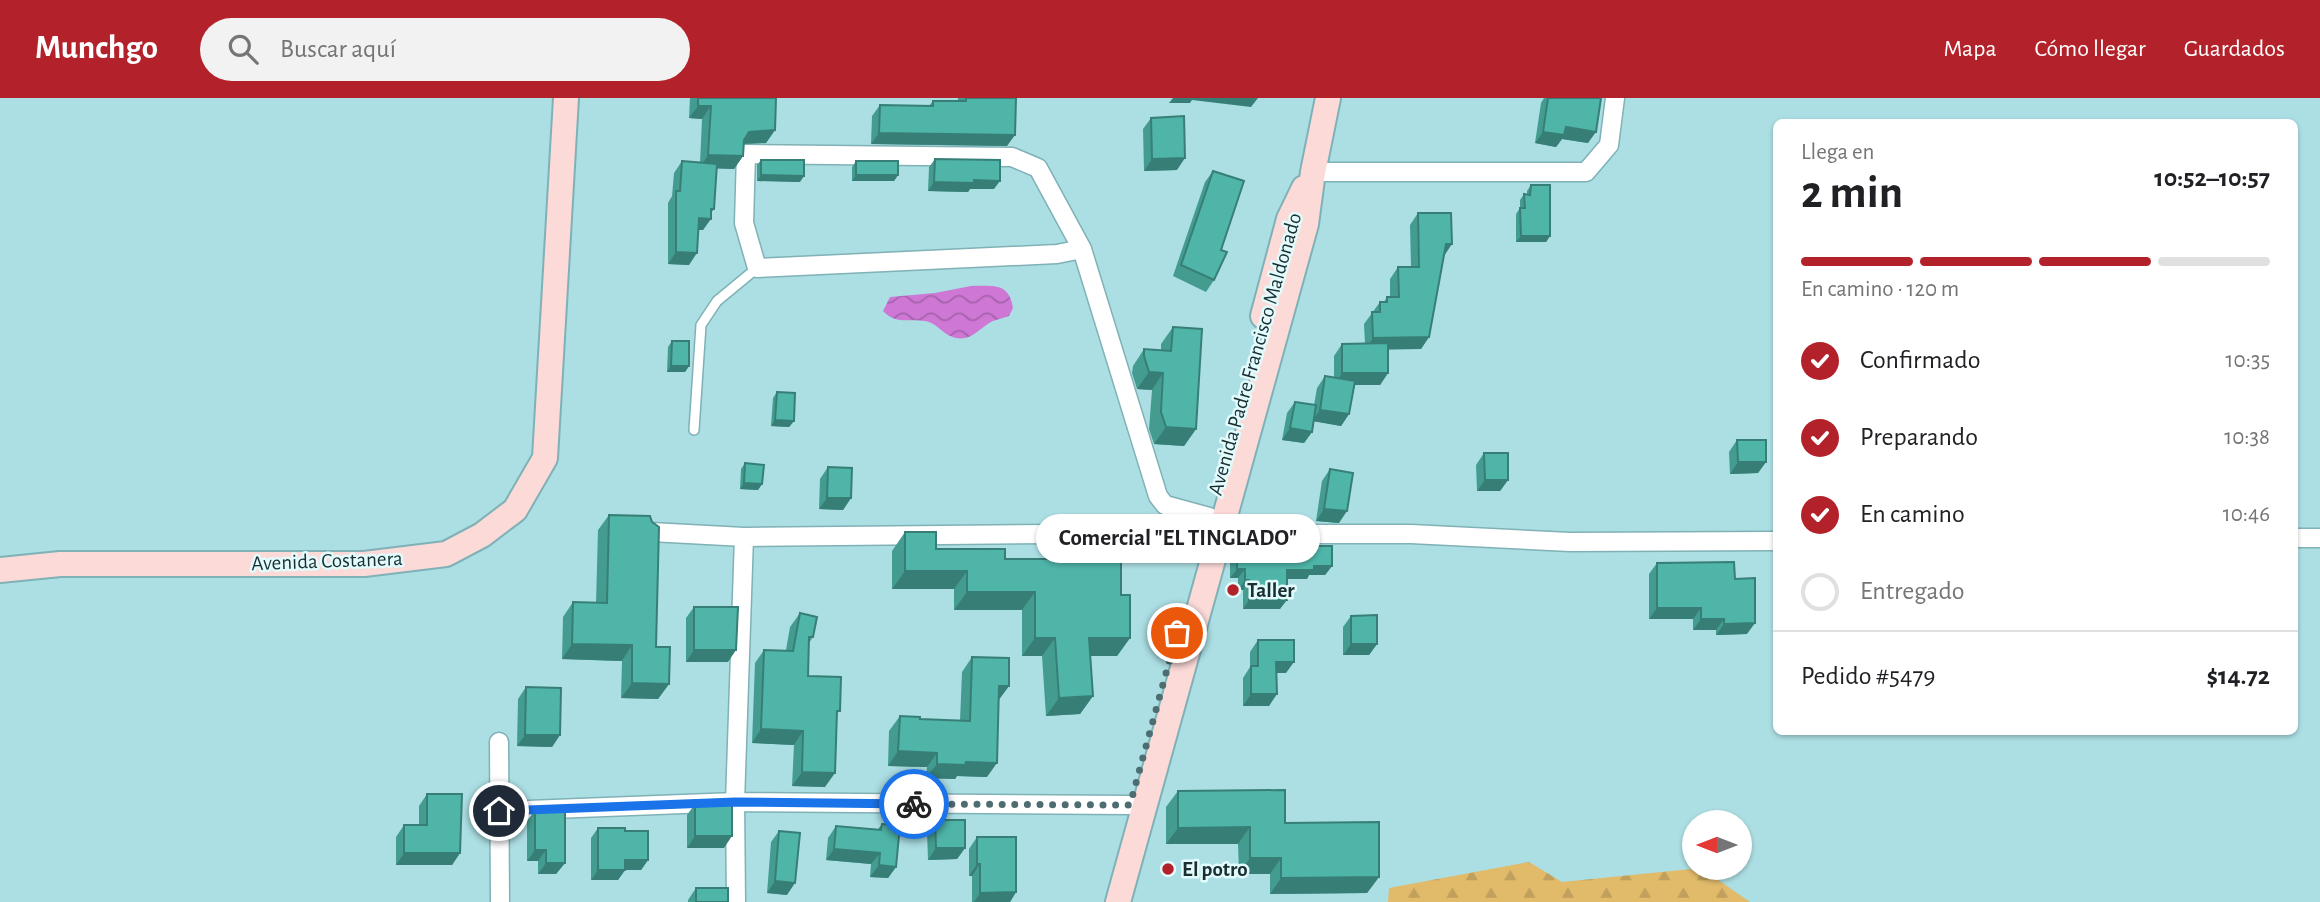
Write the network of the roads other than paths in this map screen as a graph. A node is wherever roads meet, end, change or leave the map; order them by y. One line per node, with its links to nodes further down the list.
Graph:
1 (566, 98): 14 (main road, Avenida Costanera)
2 (1328, 98): 4 (main road, Avenida Padre Francisco Maldonado)
3 (1615, 98): 4 (street)
4 (1312, 172): 8 (main road, Avenida Padre Francisco Maldonado)
5 (1083, 249): 6 (street); 6 (street); 8 (street)
6 (757, 268): 7 (lane)
7 (694, 430)
8 (1211, 529): 10 (street); 13 (street); 17 (main road, Avenida Padre Francisco Maldonado); 22 (main road, Avenida Padre Francisco Maldonado)
9 (652, 532): 10 (street)
10 (744, 537): 16 (street)
11 (2298, 538): 12 (street)
12 (2320, 538)
13 (1773, 541)
14 (0, 569)
15 (499, 742): 18 (street)
16 (735, 802): 17 (street); 18 (street); 20 (street)
17 (1130, 805): 21 (main road, Avenida Padre Francisco Maldonado)
18 (499, 811): 19 (street)
19 (500, 902)
20 (736, 902)
21 (1103, 902)
22 (1118, 902)

